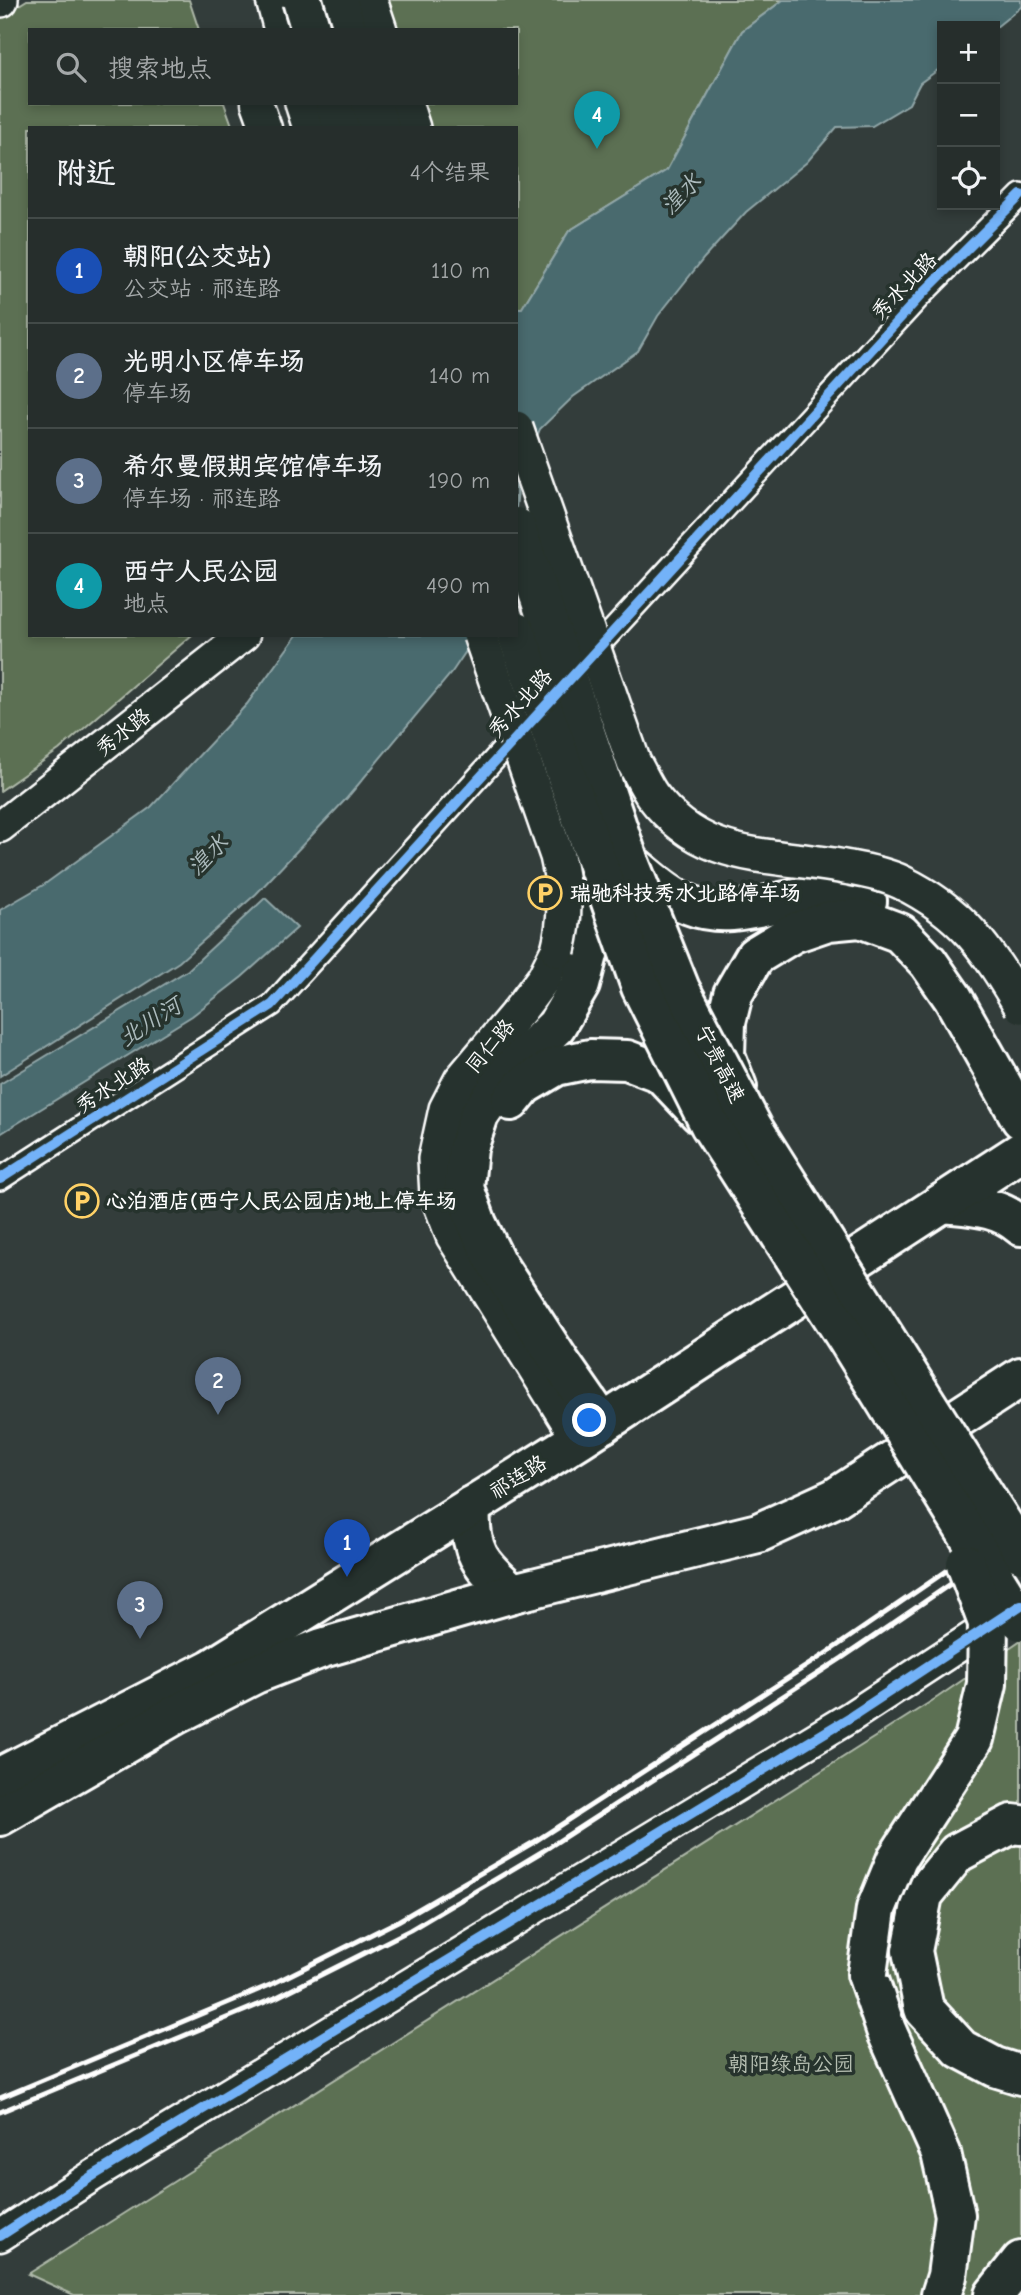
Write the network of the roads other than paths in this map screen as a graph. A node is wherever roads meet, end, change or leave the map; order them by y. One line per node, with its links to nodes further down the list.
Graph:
1 (273, 0): 6 (main road)
2 (302, 0): 8 (highway, bridge)
3 (321, 0): 7 (street)
4 (337, 0): 9 (highway)
5 (370, 0): 10 (main road)
6 (283, 28)
7 (286, 28)
8 (310, 28)
9 (346, 28)
10 (379, 28)
11 (258, 105): 16 (street)
12 (303, 105): 17 (main road)
13 (336, 105): 18 (highway)
14 (372, 105): 19 (highway)
15 (406, 105): 20 (main road)
16 (265, 126)
17 (309, 126)
18 (342, 126)
19 (379, 126)
20 (412, 126)
21 (1021, 195): 37 (street, 秀水北路)
22 (518, 434): 30 (main road, bridge)
23 (518, 534): 28 (highway, 宁贵高速, bridge)
24 (242, 637): 27 (street, 秀水路)
25 (481, 637): 42 (main road, 同仁路, bridge)
26 (518, 637): 28 (highway, 宁贵高速, bridge)
27 (0, 827)
28 (615, 869): 29 (highway); 32 (highway); 34 (highway, 宁贵高速, bridge); 35 (highway, 宁贵高速, bridge)
29 (787, 918): 31 (highway); 33 (highway); 35 (highway, bridge)
30 (1021, 1006)
31 (1021, 1067)
32 (517, 1078): 34 (highway, bridge); 42 (highway)
33 (1021, 1119)
34 (710, 1125): 40 (highway, 宁贵高速, bridge)
35 (753, 1128): 44 (highway, 宁贵高速, bridge)
36 (1021, 1152): 38 (highway, 祁连路)
37 (0, 1179)
38 (943, 1203): 39 (highway); 42 (highway, 祁连路)
39 (1021, 1226)
40 (847, 1339): 47 (highway, 宁贵高速, bridge); 54 (highway, bridge)
41 (1021, 1377): 45 (highway)
42 (600, 1425): 43 (highway, 祁连路)
43 (471, 1506): 45 (highway); 48 (highway, 祁连路)
44 (1021, 1553)
45 (513, 1593): 49 (highway)
46 (1021, 1605): 52 (street)
47 (1021, 1621)
48 (0, 1777)
49 (0, 1816)
50 (1021, 1825): 51 (highway)
51 (1021, 2076)
52 (0, 2236)
53 (1021, 2260): 55 (highway)
54 (941, 2295)
55 (994, 2295)

